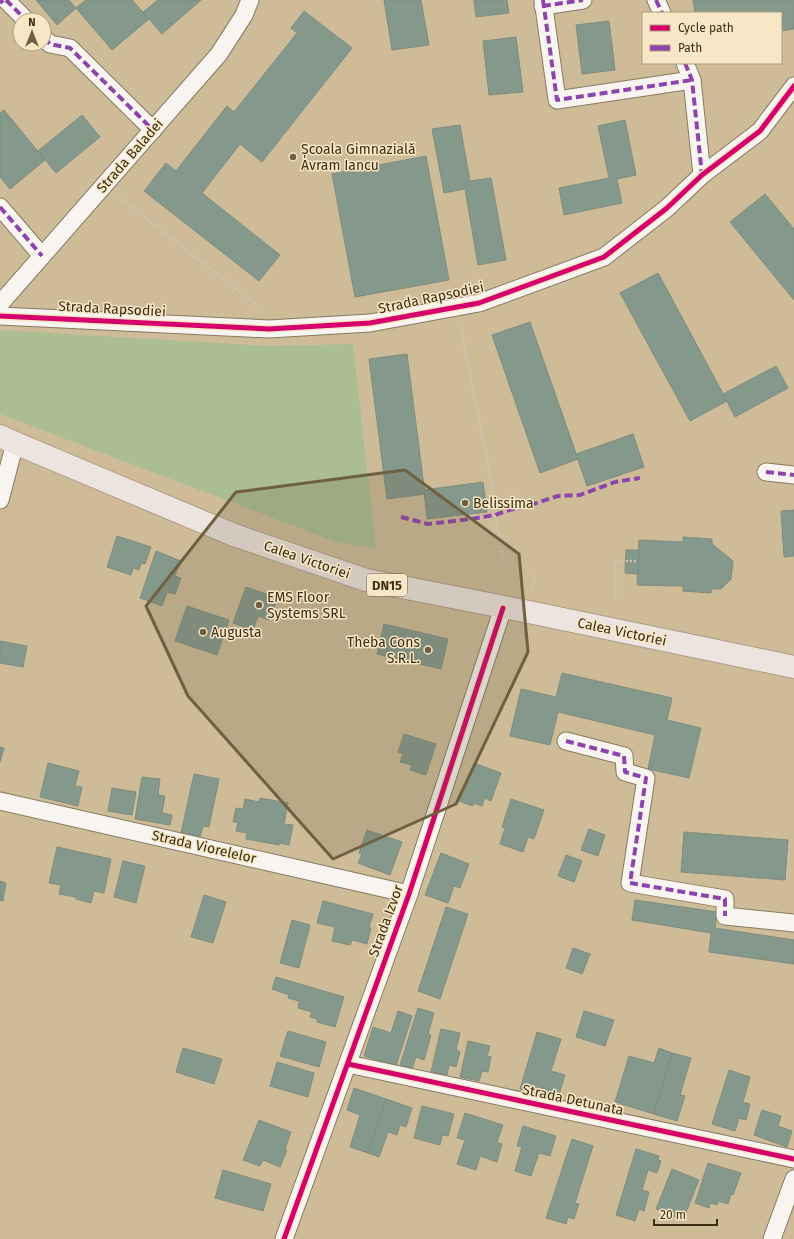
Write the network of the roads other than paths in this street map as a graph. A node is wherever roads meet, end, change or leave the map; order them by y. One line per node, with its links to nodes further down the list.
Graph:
1 (3, 0): 6 (street)
2 (6, 0): 8 (street)
3 (250, 0): 14 (street, Strada Baladei)
4 (583, 0): 7 (street)
5 (656, 0): 9 (street)
6 (0, 3)
7 (543, 3): 12 (street)
8 (18, 12)
9 (662, 12)
10 (52, 44): 14 (street)
11 (684, 64): 12 (street)
12 (692, 80): 15 (street)
13 (794, 86): 15 (street, Strada Rapsodiei)
14 (153, 130): 17 (street, Strada Baladei)
15 (702, 175): 19 (street, Strada Rapsodiei)
16 (0, 207): 17 (street)
17 (42, 256): 18 (street, Strada Baladei)
18 (0, 304)
19 (0, 316)
20 (8, 440): 23 (street); 24 (main road, Calea Victoriei / DN15)
21 (766, 472): 22 (street)
22 (794, 475)
23 (0, 500)
24 (503, 608): 25 (main road, Calea Victoriei / DN15); 28 (street, Strada Izvor)
25 (794, 667)
26 (566, 741): 29 (street)
27 (0, 801): 28 (street, Strada Viorelelor)
28 (409, 894): 30 (street, Strada Izvor)
29 (794, 923)
30 (348, 1064): 31 (street, Strada Detunata); 33 (street, Strada Izvor)
31 (794, 1159)
32 (794, 1178): 34 (street)
33 (284, 1239)
34 (772, 1239)

